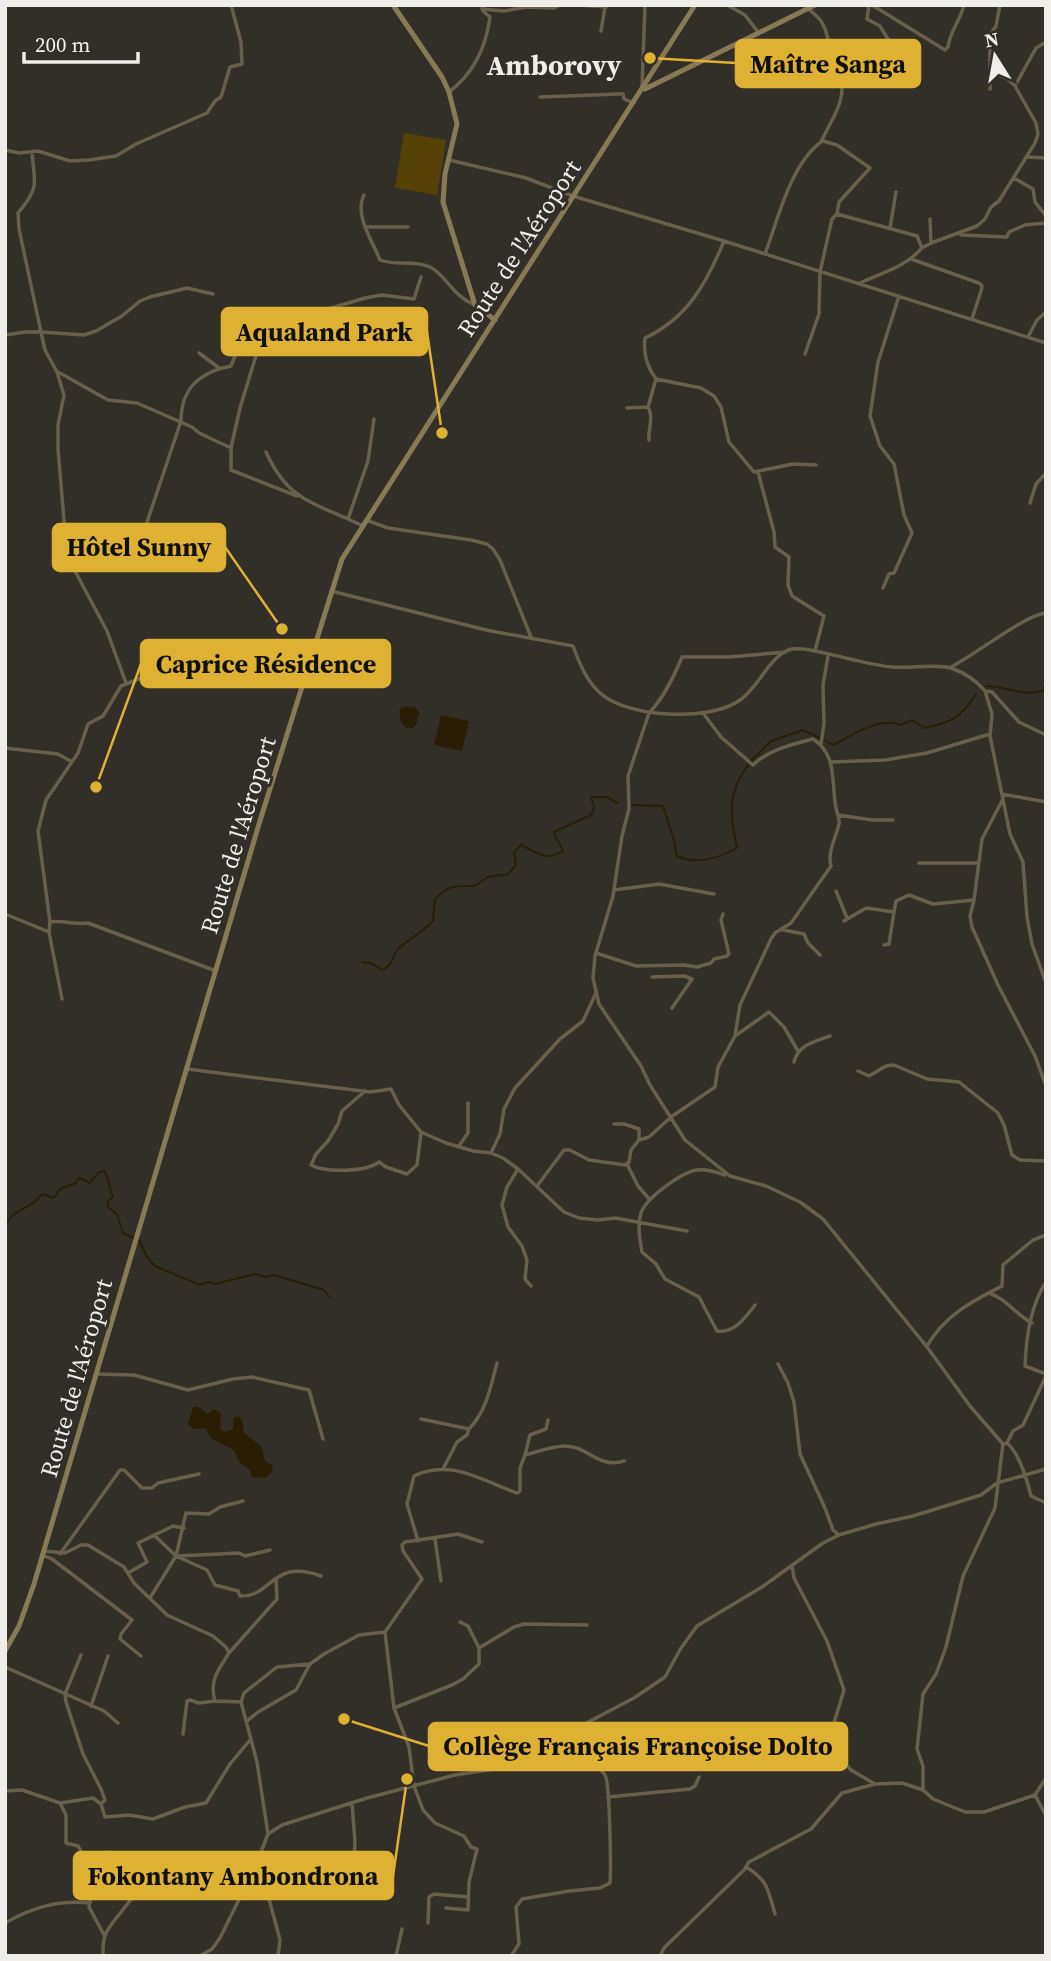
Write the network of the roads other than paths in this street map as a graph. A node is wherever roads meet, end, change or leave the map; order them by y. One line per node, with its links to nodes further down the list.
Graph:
1 (231, 5): 29 (street)
2 (393, 5): 24 (main road)
3 (560, 5): 14 (street)
4 (578, 5): 12 (street)
5 (645, 5): 23 (street)
6 (695, 5): 23 (main road, Route de l'Aéroport)
7 (727, 5): 17 (street)
8 (816, 5): 15 (main road, Route de l'Aéroport)
9 (871, 5): 10 (street); 18 (street)
10 (964, 5)
11 (1000, 5): 20 (street)
12 (606, 6): 16 (street)
13 (482, 7): 14 (street); 24 (street)
14 (492, 7)
15 (808, 9): 17 (main road, Route de l'Aéroport); 27 (street)
16 (601, 31)
17 (758, 32): 23 (main road, Route de l'Aéroport)
18 (889, 41)
19 (1046, 42): 21 (street)
20 (991, 72): 21 (street); 22 (street)
21 (1015, 86): 30 (street)
22 (990, 89)
23 (642, 91): 26 (main road, Route de l'Aéroport)
24 (449, 92): 32 (main road)
25 (540, 97): 26 (street)
26 (634, 103): 36 (main road, Route de l'Aéroport)
27 (821, 142): 37 (street); 48 (street)
28 (5, 150): 29 (street)
29 (32, 152): 61 (street)
30 (1026, 157): 31 (street); 33 (street)
31 (1046, 158)
32 (448, 159): 36 (street); 55 (main road)
33 (1014, 178): 38 (street); 44 (street)
34 (896, 192): 43 (street)
35 (364, 195): 41 (street)
36 (573, 196): 45 (street); 58 (main road, Route de l'Aéroport)
37 (837, 214): 43 (street); 50 (street)
38 (1046, 216)
39 (930, 219): 46 (street)
40 (1046, 223): 44 (street)
41 (366, 227): 42 (street); 55 (street)
42 (408, 227)
43 (890, 228): 47 (street)
44 (956, 235): 46 (street)
45 (724, 241): 48 (street); 70 (street)
46 (931, 243): 47 (street)
47 (922, 248): 49 (street)
48 (765, 254): 50 (street)
49 (911, 259): 52 (street); 59 (street)
50 (820, 272): 52 (street); 67 (street)
51 (421, 277): 63 (street)
52 (858, 284): 54 (street)
53 (213, 294): 61 (street)
54 (899, 296): 59 (street); 86 (street)
55 (475, 305): 57 (main road)
56 (1046, 312): 64 (street)
57 (485, 315): 58 (main road); 60 (main road)
58 (495, 320): 60 (main road, Route de l'Aéroport)
59 (972, 320): 64 (street)
60 (488, 331): 84 (main road, Route de l'Aéroport)
61 (41, 332): 62 (street); 69 (street)
62 (5, 335)
63 (262, 335): 68 (street); 76 (street)
64 (1028, 337): 65 (street)
65 (1046, 343)
66 (199, 353): 68 (street)
67 (805, 354)
68 (219, 368): 74 (street)
69 (57, 372): 74 (street); 85 (street)
70 (656, 379): 71 (street); 79 (street)
71 (648, 407): 72 (street); 75 (street)
72 (628, 408)
73 (374, 419): 83 (street)
74 (181, 421): 76 (street); 85 (street)
75 (649, 440)
76 (231, 448): 81 (street)
77 (266, 452): 81 (street)
78 (816, 466): 79 (street)
79 (758, 472): 90 (street)
80 (1046, 473): 82 (street)
81 (297, 496): 83 (street)
82 (1030, 503)
83 (348, 519): 84 (street)
84 (364, 523): 87 (main road, Route de l'Aéroport); 89 (street)
85 (67, 556): 95 (street)
86 (883, 588)
87 (331, 591): 89 (street); 93 (main road, Route de l'Aéroport)
88 (1046, 613): 94 (street)
89 (531, 637): 97 (street)
90 (815, 651): 91 (street); 92 (street)
91 (786, 652): 97 (street); 98 (street)
92 (828, 656): 94 (street); 101 (street)
93 (309, 661): 95 (street); 125 (main road, Route de l'Aéroport)
94 (949, 668): 96 (street)
95 (126, 683): 103 (street)
96 (985, 691): 99 (street); 100 (street)
97 (649, 713): 98 (street); 111 (street)
98 (703, 713): 101 (street)
99 (990, 734): 104 (street); 105 (street)
100 (1046, 735)
101 (821, 744): 104 (street)
102 (5, 748): 103 (street)
103 (72, 762): 118 (street)
104 (830, 762): 107 (street)
105 (1002, 797): 106 (street); 110 (street); 128 (street)
106 (1046, 802)
107 (838, 815): 108 (street); 119 (street)
108 (893, 820)
109 (919, 863): 110 (street)
110 (978, 863): 114 (street)
111 (614, 890): 113 (street); 122 (street)
112 (836, 891): 115 (street)
113 (714, 894)
114 (974, 900): 115 (street); 138 (street)
115 (894, 912): 121 (street)
116 (5, 914): 120 (street)
117 (723, 914): 124 (street)
118 (50, 922): 120 (street); 125 (street)
119 (783, 930): 123 (street); 132 (street)
120 (48, 932): 130 (street)
121 (884, 945)
122 (596, 953): 124 (street); 129 (street)
123 (820, 956)
124 (689, 967): 126 (street)
125 (214, 970): 136 (main road, Route de l'Aéroport)
126 (684, 976): 127 (street); 131 (street)
127 (652, 977)
128 (1046, 983)
129 (597, 992): 141 (street); 146 (street)
130 (62, 999)
131 (672, 1009)
132 (736, 1036): 134 (street); 141 (street)
133 (830, 1036): 134 (street)
134 (798, 1051): 135 (street)
135 (794, 1062)
136 (187, 1069): 139 (street); 164 (main road, Route de l'Aéroport)
137 (858, 1071): 147 (street)
138 (1046, 1086)
139 (368, 1091): 143 (street); 143 (street)
140 (468, 1103): 145 (street)
141 (671, 1117): 144 (street); 150 (street)
142 (614, 1124): 144 (street)
143 (421, 1132): 145 (street)
144 (639, 1140): 148 (street)
145 (459, 1146): 146 (street)
146 (491, 1153): 149 (street)
147 (1046, 1161)
148 (627, 1164): 151 (street); 152 (street)
149 (518, 1169): 151 (street); 157 (street)
150 (730, 1176): 152 (street); 161 (street)
151 (537, 1186): 153 (street)
152 (650, 1200): 153 (street)
153 (639, 1222): 154 (street); 159 (street)
154 (687, 1231)
155 (1046, 1235): 158 (street)
156 (1046, 1282): 160 (street)
157 (531, 1286)
158 (989, 1293): 160 (street); 161 (street)
159 (755, 1305)
160 (1032, 1324): 165 (street)
161 (927, 1347): 170 (street)
162 (497, 1363): 168 (street)
163 (779, 1364): 182 (street)
164 (95, 1374): 169 (street); 187 (main road, Route de l'Aéroport)
165 (1046, 1375): 170 (street)
166 (421, 1419): 168 (street)
167 (548, 1420): 171 (street)
168 (469, 1429): 173 (street)
169 (323, 1439)
170 (1005, 1443): 176 (street); 177 (street)
171 (525, 1455): 172 (street); 173 (street)
172 (624, 1461)
173 (443, 1469): 184 (street)
174 (1046, 1469): 176 (street)
175 (199, 1474): 188 (street)
176 (1026, 1474): 177 (street); 179 (street)
177 (997, 1483): 182 (street); 222 (street)
178 (243, 1501): 180 (street)
179 (1046, 1503)
180 (184, 1528): 181 (street); 189 (street)
181 (154, 1535): 189 (street); 191 (street)
182 (839, 1535): 190 (street)
183 (435, 1539): 184 (street); 185 (street); 194 (street)
184 (418, 1541): 198 (street)
185 (482, 1542)
186 (270, 1550): 189 (street)
187 (43, 1553): 188 (street); 199 (main road, Route de l'Aéroport); 205 (street)
188 (60, 1553): 191 (street)
189 (176, 1556): 193 (street); 195 (street)
190 (792, 1565): 217 (street); 220 (street)
191 (128, 1573): 195 (street)
192 (321, 1576): 193 (street)
193 (276, 1578): 202 (street)
194 (441, 1581)
195 (150, 1598): 202 (street)
196 (460, 1622): 200 (street)
197 (587, 1625): 200 (street)
198 (385, 1632): 206 (street); 212 (street)
199 (8, 1638): 201 (main road, Route de l'Aéroport)
200 (479, 1648): 212 (street)
201 (5, 1651)
202 (229, 1653): 209 (street)
203 (81, 1654): 208 (street)
204 (108, 1656): 211 (street)
205 (141, 1656)
206 (310, 1664): 210 (street); 213 (street)
207 (5, 1667): 208 (street)
208 (65, 1694): 211 (street); 228 (street)
209 (215, 1701): 210 (street); 215 (street)
210 (241, 1702): 213 (street)
211 (91, 1706): 214 (street)
212 (394, 1708): 221 (street)
213 (247, 1721): 216 (street)
214 (118, 1723)
215 (183, 1734)
216 (250, 1739): 228 (street); 230 (street)
217 (560, 1739): 221 (street); 225 (street)
218 (699, 1777): 225 (street)
219 (1046, 1778): 224 (street)
220 (875, 1784): 222 (street); 236 (street)
221 (414, 1786): 227 (street); 240 (street)
222 (922, 1790): 224 (street)
223 (5, 1791): 226 (street)
224 (1035, 1795): 229 (street)
225 (608, 1797): 253 (street)
226 (60, 1802): 228 (street); 231 (street)
227 (352, 1802): 230 (street); 233 (street)
228 (101, 1804)
229 (1046, 1816)
230 (268, 1834): 232 (street)
231 (85, 1858): 241 (street); 242 (street)
232 (259, 1859): 233 (street); 234 (street)
233 (354, 1860): 235 (street)
234 (256, 1865): 238 (street); 251 (street)
235 (383, 1866)
236 (746, 1867): 244 (street); 254 (street)
237 (202, 1869): 238 (street); 239 (street); 241 (street)
238 (253, 1873): 239 (street)
239 (242, 1893): 250 (street)
240 (468, 1897): 243 (street); 246 (street)
241 (129, 1900): 248 (street)
242 (90, 1903): 245 (street); 248 (street)
243 (446, 1908)
244 (775, 1914)
245 (5, 1923)
246 (428, 1923)
247 (402, 1929): 252 (street)
248 (104, 1935): 249 (street)
249 (103, 1956)
250 (200, 1956)
251 (278, 1956)
252 (396, 1956)
253 (511, 1956)
254 (660, 1956)

